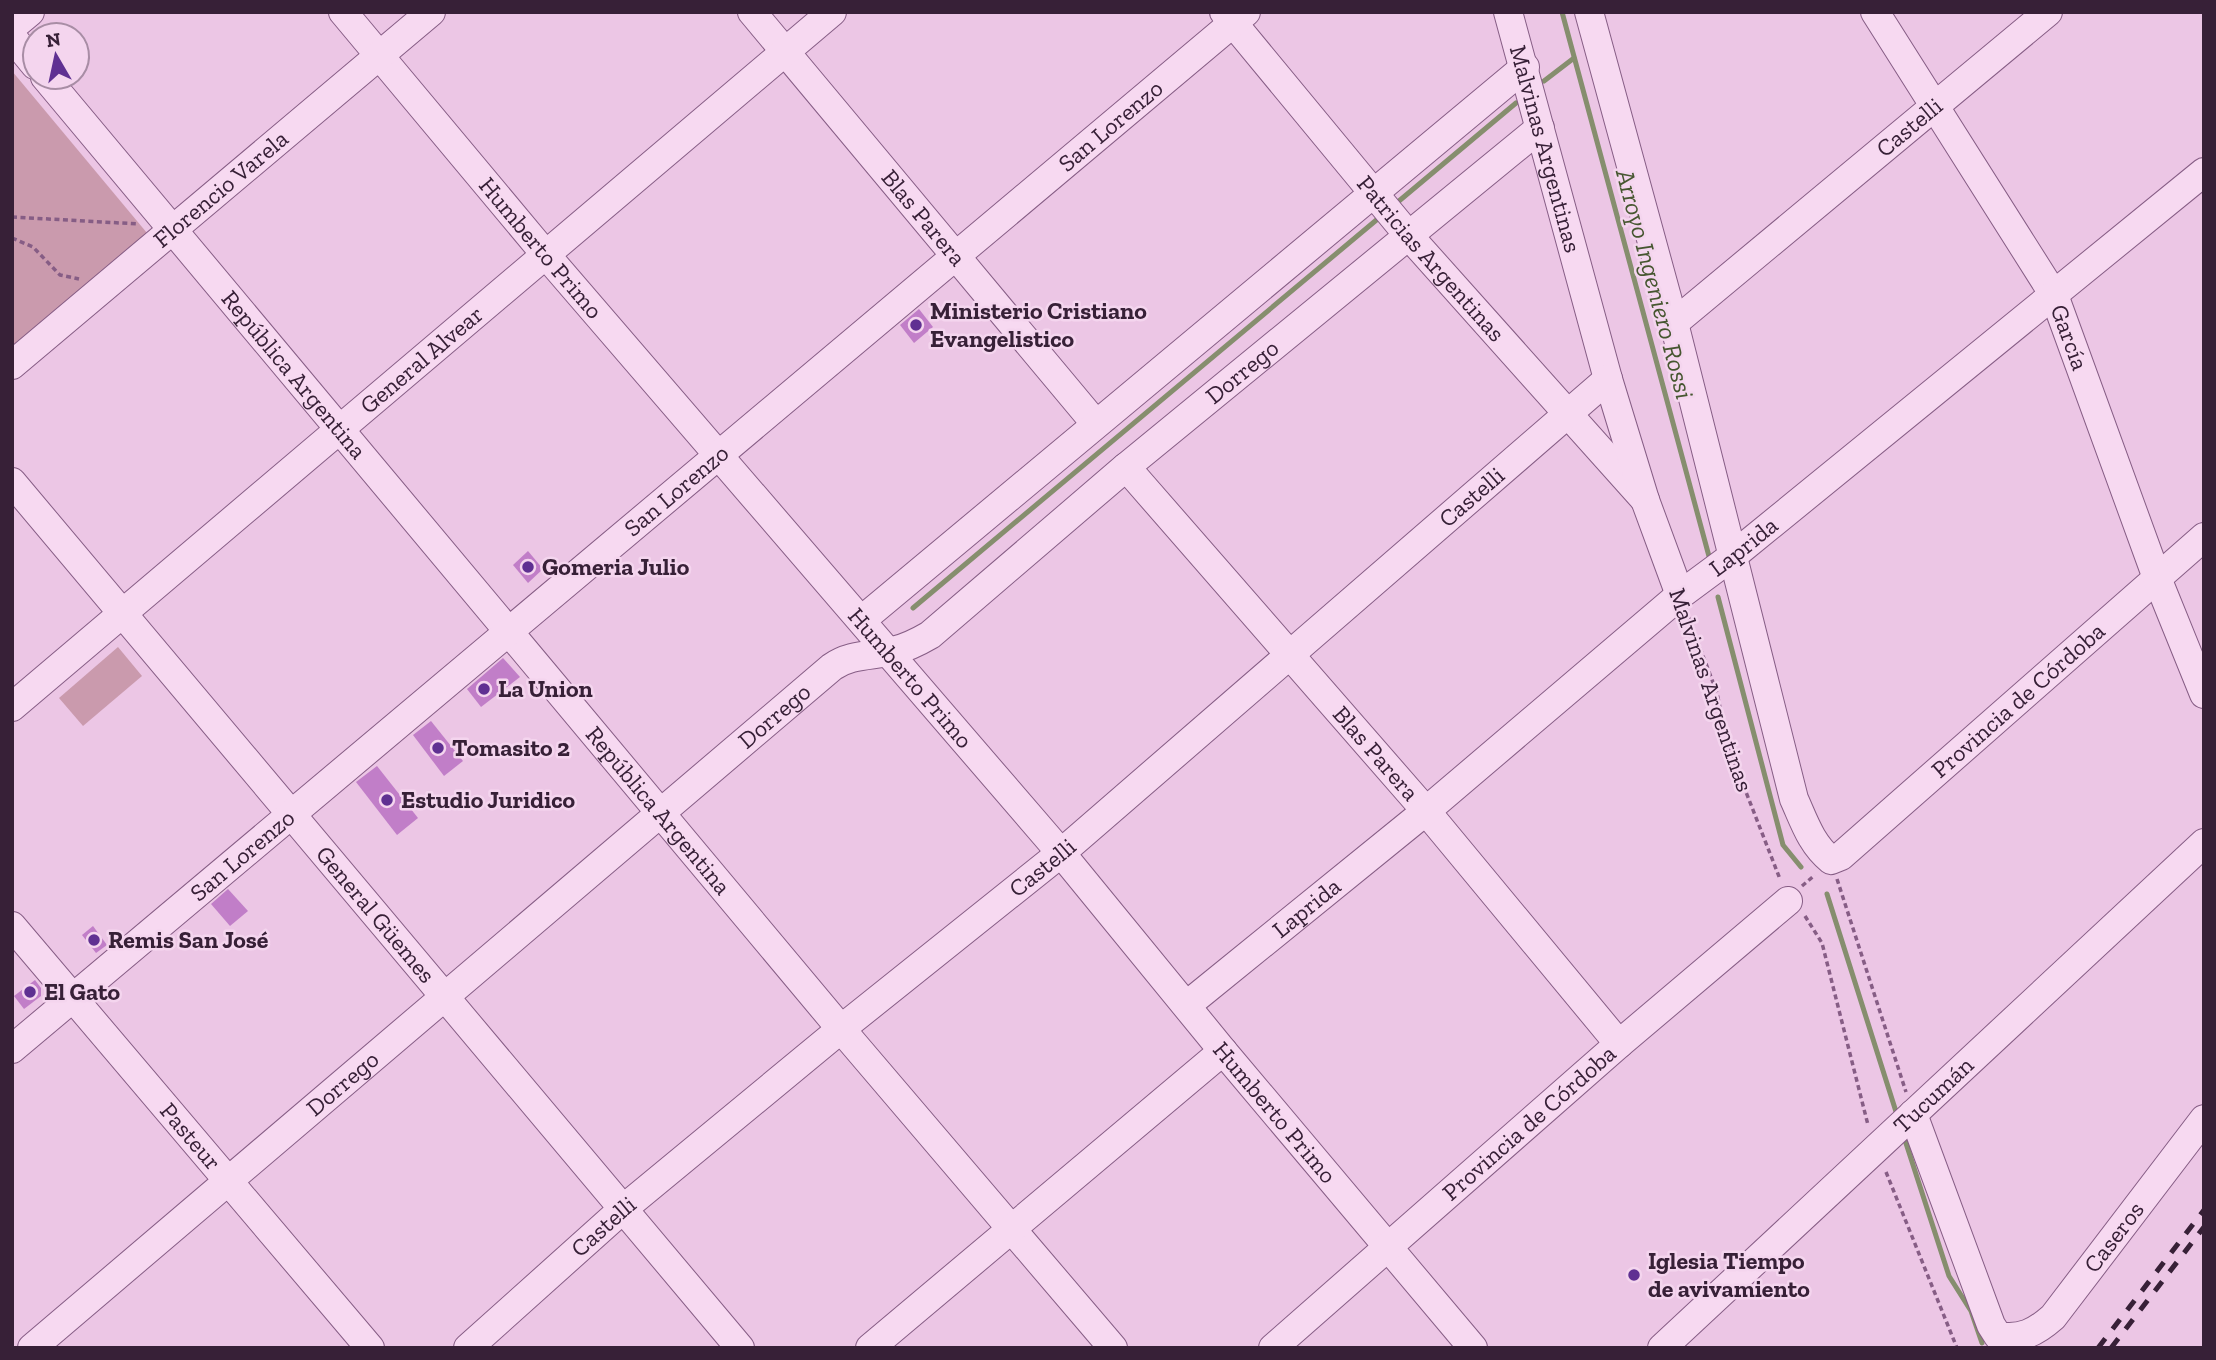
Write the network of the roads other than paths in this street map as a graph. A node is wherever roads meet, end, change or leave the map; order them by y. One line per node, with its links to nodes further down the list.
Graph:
1 (30, 12): 11 (street)
2 (343, 12): 13 (street, Humberto Primo)
3 (431, 12): 13 (street, Florencio Varela)
4 (752, 12): 12 (street, Blas Parera)
5 (832, 12): 12 (street, General Alvear)
6 (1508, 12): 14 (street, Malvinas Argentinas)
7 (1589, 12): 25 (street, Malvinas Argentinas)
8 (1875, 12): 16 (street, García)
9 (2048, 12): 16 (street, Castelli)
10 (1234, 16): 19 (street, Patricias Argentinas); 22 (street, San Lorenzo)
11 (12, 27)
12 (785, 52): 22 (street, Blas Parera); 23 (street, General Alvear)
13 (380, 56): 20 (street, Florencio Varela); 23 (street, Humberto Primo)
14 (1525, 67): 17 (street, Malvinas Argentinas); 19 (street)
15 (57, 91): 20 (street, República Argentina)
16 (1936, 108): 24 (street, García); 25 (street, Castelli)
17 (1540, 128): 21 (street, Dorrego); 27 (street, Malvinas Argentinas)
18 (2204, 172): 24 (street, Laprida)
19 (1374, 191): 21 (street, Patricias Argentinas); 29 (street)
20 (171, 229): 26 (street, Florencio Varela); 30 (street, República Argentina)
21 (1409, 236): 28 (street, Patricias Argentinas); 32 (street, Dorrego)
22 (957, 254): 29 (street, Blas Parera); 31 (street, San Lorenzo)
23 (546, 255): 30 (street, General Alvear); 31 (street, Humberto Primo)
24 (2054, 295): 36 (street, Laprida); 37 (street, García)
25 (1674, 323): 36 (street, Malvinas Argentinas)
26 (12, 365)
27 (1608, 379): 28 (street, Castelli); 34 (street, Malvinas Argentinas)
28 (1566, 414): 34 (street, Patricias Argentinas); 43 (street, Castelli)
29 (1095, 423): 40 (street)
30 (340, 430): 39 (street, General Alvear); 41 (street, República Argentina)
31 (719, 455): 40 (street, Humberto Primo); 41 (street, San Lorenzo)
32 (1126, 467): 42 (street, Dorrego); 43 (street, Blas Parera)
33 (12, 482): 39 (street, General Güemes)
34 (1644, 500): 38 (street, Malvinas Argentinas)
35 (2204, 537): 37 (street, Provincia de Córdoba)
36 (1726, 561): 38 (street, Laprida); 51 (street, Malvinas Argentinas)
37 (2157, 578): 44 (street, García); 51 (street, Provincia de Córdoba)
38 (1686, 591): 46 (street, Laprida)
39 (121, 613): 45 (street, General Alvear); 48 (street, General Güemes)
40 (863, 619): 42 (street, Humberto Primo)
41 (510, 631): 47 (street, República Argentina); 48 (street, San Lorenzo)
42 (890, 652): 47 (street, Dorrego); 50 (street, Humberto Primo)
43 (1289, 653): 46 (street, Blas Parera); 50 (street, Castelli)
44 (2204, 694)
45 (12, 707)
46 (1426, 811): 56 (street, Laprida); 58 (street, Blas Parera)
47 (663, 813): 54 (street, Dorrego); 57 (street, República Argentina)
48 (291, 816): 54 (street, General Güemes); 55 (street, San Lorenzo)
49 (2204, 843): 61 (street, Tucumán)
50 (1061, 853): 56 (street, Humberto Primo); 57 (street, Castelli)
51 (1824, 866)
52 (1793, 895): 58 (street, Provincia de Córdoba)
53 (12, 926): 55 (street, Pasteur)
54 (445, 994): 63 (street, Dorrego); 64 (street, General Güemes)
55 (73, 999): 59 (street, San Lorenzo); 63 (street, Pasteur)
56 (1187, 1005): 60 (street, Humberto Primo)
57 (841, 1028): 64 (street, Castelli); 65 (street, República Argentina)
58 (1619, 1044): 66 (street, Provincia de Córdoba)
59 (12, 1049)
60 (1223, 1051): 65 (street); 66 (street, Humberto Primo)
61 (1910, 1117): 62 (street, Caseros); 75 (street, Tucumán)
62 (2204, 1119)
63 (229, 1180): 67 (street, Dorrego); 68 (street, Pasteur)
64 (624, 1209): 69 (street, Castelli); 70 (street, General Güemes)
65 (1011, 1228): 71 (street); 72 (street, República Argentina)
66 (1389, 1247): 73 (street, Provincia de Córdoba); 74 (street, Humberto Primo)
67 (32, 1348)
68 (370, 1348)
69 (468, 1348)
70 (740, 1348)
71 (870, 1348)
72 (1113, 1348)
73 (1273, 1348)
74 (1473, 1348)
75 (1662, 1348)

